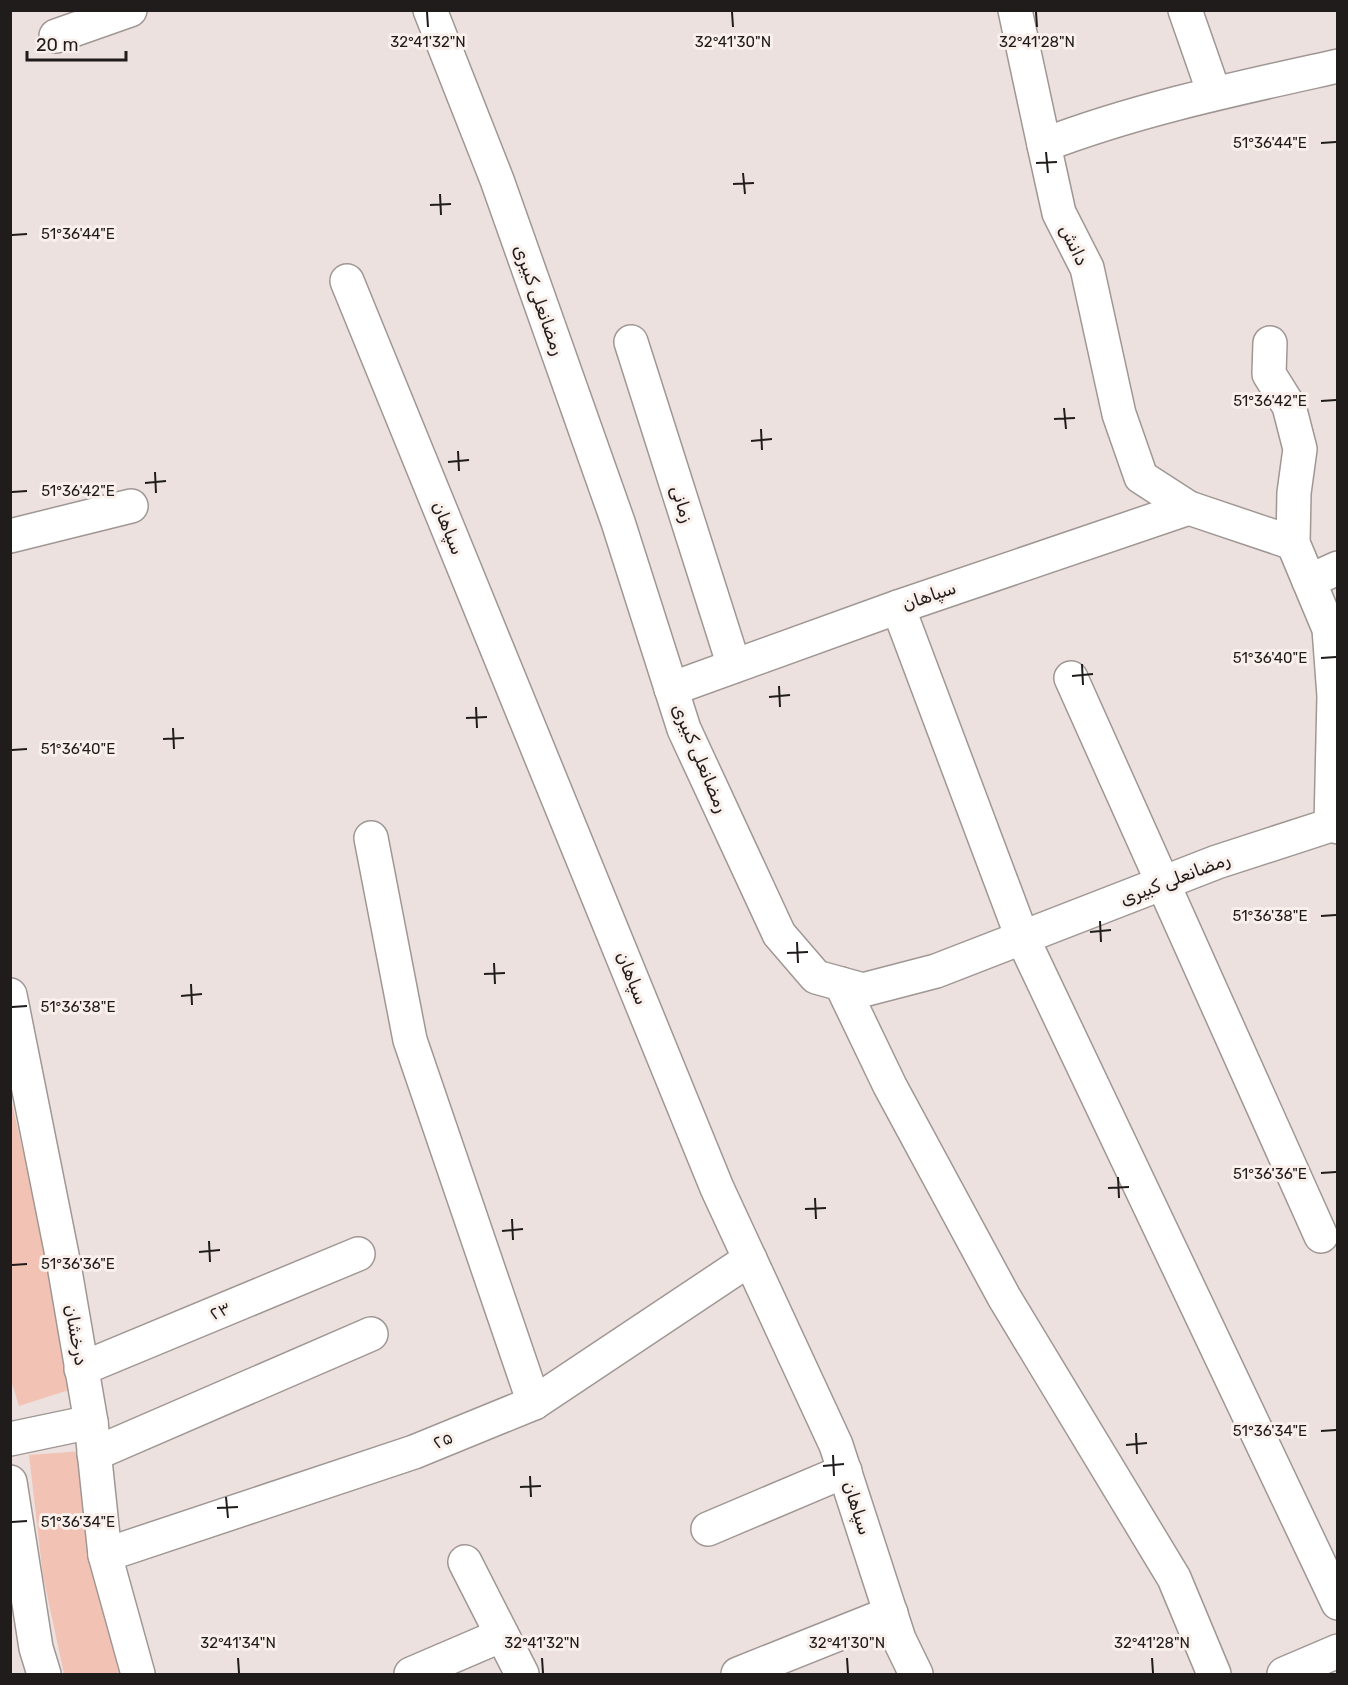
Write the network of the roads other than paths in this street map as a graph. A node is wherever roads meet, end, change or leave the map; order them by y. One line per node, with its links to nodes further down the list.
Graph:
1 (130, 10): 5 (street)
2 (430, 10): 20 (street, رمضانعلی کبیری)
3 (1015, 10): 8 (street, دانش)
4 (1185, 10): 7 (street)
5 (56, 36)
6 (1338, 66): 7 (street)
7 (1214, 93): 8 (street)
8 (1044, 146): 13 (street, دانش)
9 (347, 281): 29 (street, سپاهان)
10 (631, 342): 18 (street, زمانی)
11 (1270, 343): 15 (street)
12 (131, 506): 14 (street)
13 (1189, 508): 15 (street, دانش); 17 (street, سپاهان)
14 (10, 536)
15 (1293, 543): 16 (street)
16 (1323, 575): 21 (street)
17 (898, 607): 18 (street, سپاهان); 24 (street)
18 (734, 666): 20 (street, سپاهان)
19 (1071, 678): 23 (street)
20 (672, 689): 25 (street, رمضانعلی کبیری)
21 (1334, 826): 23 (street, رمضانعلی کبیری)
22 (370, 838): 32 (street)
23 (1162, 883): 24 (street, رمضانعلی کبیری); 27 (street)
24 (1022, 938): 25 (street, رمضانعلی کبیری); 41 (street)
25 (841, 984): 51 (street)
26 (10, 995): 31 (street, درخشان)
27 (1321, 1236)
28 (358, 1254): 31 (street, ۲۳)
29 (750, 1259): 32 (street, ۲۵); 36 (street, سپاهان)
30 (371, 1334): 35 (street)
31 (81, 1369): 33 (street, درخشان)
32 (534, 1403): 39 (street, ۲۵)
33 (91, 1422): 34 (street); 35 (street, درخشان)
34 (10, 1439)
35 (94, 1454): 39 (street, درخشان)
36 (845, 1471): 38 (street); 42 (street, سپاهان)
37 (10, 1482): 45 (street)
38 (708, 1529)
39 (105, 1555): 46 (street, درخشان)
40 (465, 1562): 43 (street)
41 (1338, 1602)
42 (891, 1613): 49 (street); 50 (street, سپاهان)
43 (502, 1635): 47 (street); 48 (street)
44 (1338, 1651): 52 (street)
45 (44, 1674)
46 (138, 1674)
47 (411, 1674)
48 (522, 1674)
49 (738, 1674)
50 (916, 1674)
51 (1214, 1674)
52 (1284, 1674)

